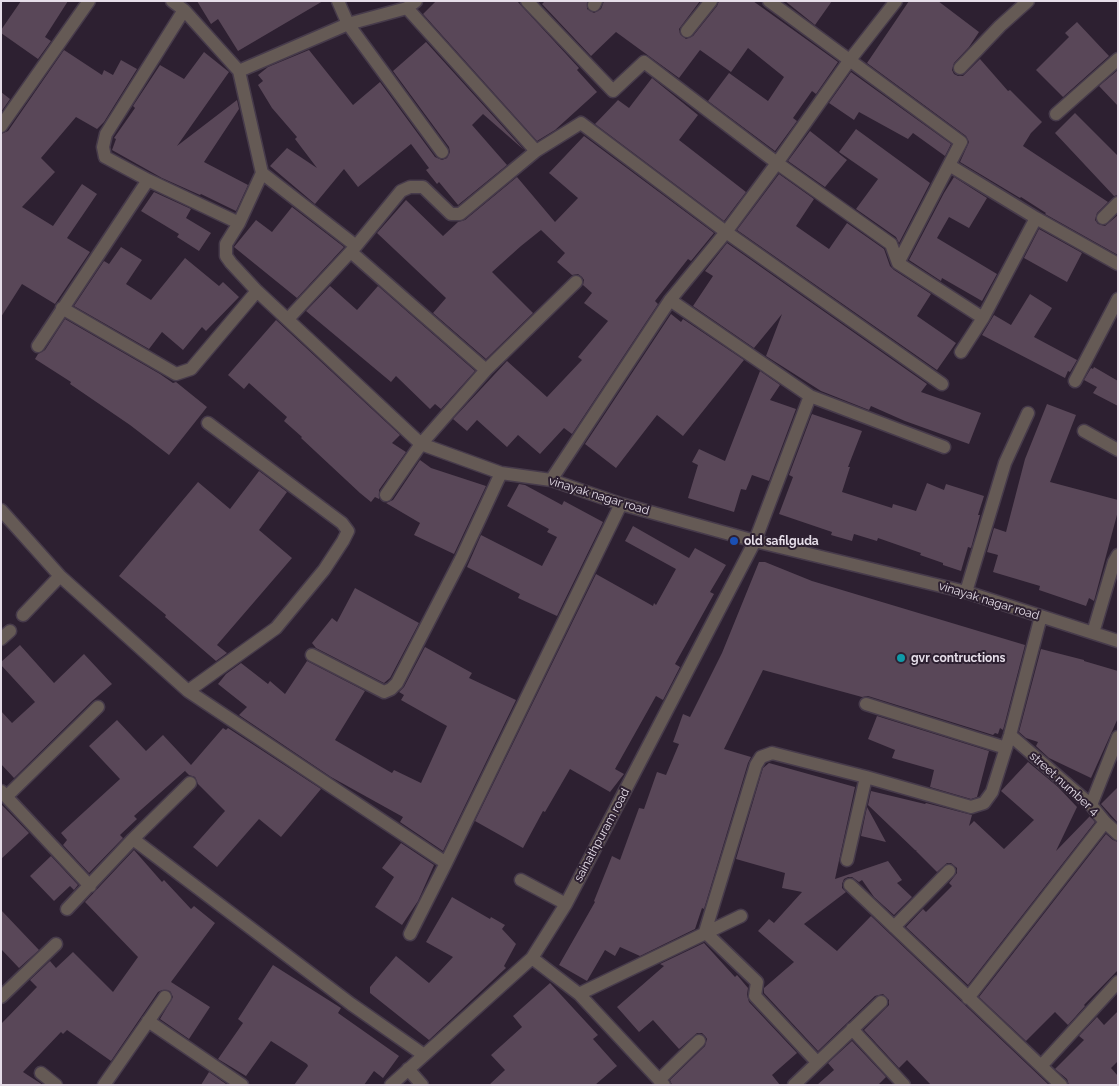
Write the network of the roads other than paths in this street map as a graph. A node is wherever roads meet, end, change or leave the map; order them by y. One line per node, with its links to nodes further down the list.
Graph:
1 (89, 1): 18 (street)
2 (172, 1): 10 (street)
3 (338, 1): 11 (street)
4 (527, 1): 21 (street)
5 (711, 1): 12 (street)
6 (769, 1): 14 (street)
7 (896, 1): 14 (street)
8 (1028, 1): 15 (street)
9 (412, 4): 11 (street); 19 (street)
10 (184, 10): 16 (street); 24 (street)
11 (348, 24): 16 (street); 20 (street)
12 (687, 31)
13 (1118, 59): 17 (street)
14 (849, 61): 21 (street); 22 (street)
15 (960, 68)
16 (239, 71): 23 (street)
17 (1056, 114)
18 (1, 126)
19 (536, 151): 29 (street); 30 (street)
20 (442, 152)
21 (777, 163): 29 (street); 31 (street)
22 (949, 165): 26 (street); 31 (street)
23 (262, 173): 28 (street, vinayak nagar road); 30 (street)
24 (148, 180): 28 (street); 37 (street)
25 (1118, 203): 27 (street)
26 (1036, 218): 32 (street); 38 (street)
27 (1103, 218)
28 (239, 223): 34 (street, vinayak nagar road)
29 (726, 232): 36 (street); 44 (street)
30 (354, 249): 39 (street); 42 (street)
31 (898, 263): 38 (street)
32 (1118, 264)
33 (576, 282): 42 (street)
34 (257, 291): 37 (street); 39 (street, vinayak nagar road)
35 (1118, 299): 43 (street)
36 (670, 300): 45 (street); 53 (street)
37 (62, 308): 40 (street)
38 (982, 318): 41 (street)
39 (288, 319): 49 (street, vinayak nagar road)
40 (38, 346)
41 (961, 352)
42 (486, 370): 49 (street)
43 (1076, 381)
44 (942, 384)
45 (810, 396): 50 (street); 57 (street, sainathpuram road)
46 (1028, 413): 60 (street)
47 (208, 423): 66 (street)
48 (1084, 431): 51 (street)
49 (421, 444): 52 (street, vinayak nagar road); 54 (street)
50 (944, 446)
51 (1118, 450)
52 (501, 473): 53 (street, vinayak nagar road); 65 (street)
53 (551, 480): 55 (street, vinayak nagar road)
54 (386, 495)
55 (621, 504): 57 (street, vinayak nagar road); 80 (street)
56 (1, 510): 59 (street)
57 (755, 541): 60 (street, vinayak nagar road); 85 (street, sainathpuram road)
58 (1118, 554): 63 (street)
59 (60, 576): 61 (street); 66 (street)
60 (966, 592): 62 (street, vinayak nagar road)
61 (23, 615)
62 (1041, 616): 63 (street, vinayak nagar road); 69 (street)
63 (1093, 634): 64 (street, vinayak nagar road)
64 (1118, 641)
65 (312, 655)
66 (188, 691): 80 (street)
67 (866, 704): 71 (street)
68 (98, 707): 74 (street)
69 (1010, 735): 71 (street); 75 (street, street number 4)
70 (1118, 737): 75 (street)
71 (1006, 748): 72 (street)
72 (866, 777): 79 (street); 89 (street)
73 (190, 783): 78 (street)
74 (4, 793): 84 (street)
75 (1091, 805): 76 (street, street number 4)
76 (1105, 822): 77 (street, street number 4); 97 (street)
77 (1118, 834)
78 (134, 839): 84 (street); 102 (street)
79 (847, 860)
80 (446, 863): 90 (street)
81 (949, 871): 88 (street)
82 (521, 880): 85 (street)
83 (850, 885): 88 (street)
84 (90, 886): 86 (street)
85 (566, 904): 92 (street, sainathpuram road)
86 (67, 909)
87 (741, 916): 89 (street)
88 (894, 926): 97 (street)
89 (705, 932): 94 (street); 103 (street)
90 (410, 934)
91 (56, 944): 96 (street)
92 (532, 958): 94 (street); 102 (street, sainathpuram road)
93 (1118, 982): 104 (street)
94 (579, 994): 107 (street)
95 (165, 997): 99 (street)
96 (1, 998)
97 (968, 998): 104 (street)
98 (881, 1002): 100 (street)
99 (148, 1021): 109 (street); 110 (street)
100 (852, 1029): 103 (street); 114 (street)
101 (699, 1041): 107 (street)
102 (424, 1055): 105 (street, sainathpuram road)
103 (817, 1062): 113 (street)
104 (1042, 1065): 115 (street)
105 (408, 1069): 111 (street, sainathpuram road); 112 (street)
106 (40, 1073): 108 (street)
107 (661, 1082)
108 (56, 1085)
109 (104, 1085)
110 (242, 1085)
111 (391, 1085)
112 (422, 1085)
113 (794, 1085)
114 (904, 1085)
115 (1061, 1085)

